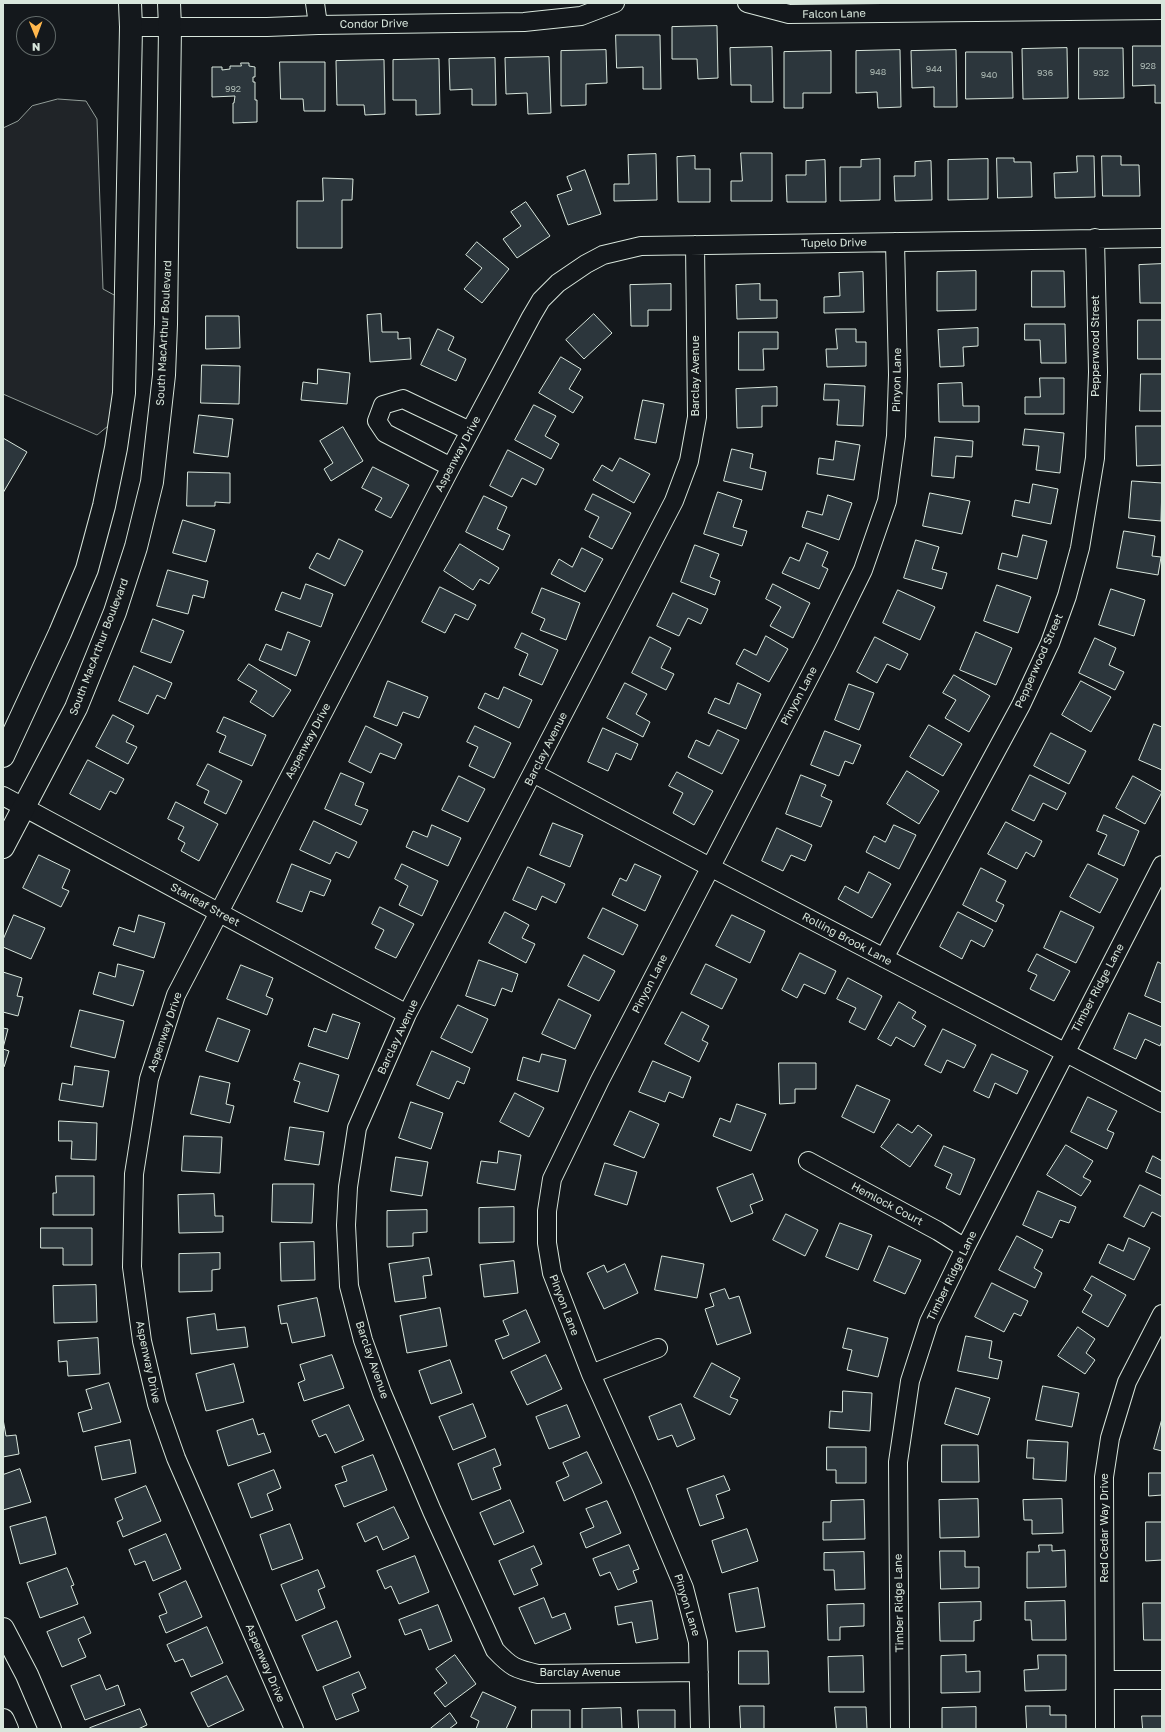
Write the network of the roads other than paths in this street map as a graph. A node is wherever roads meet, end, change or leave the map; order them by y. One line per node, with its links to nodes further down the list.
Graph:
1 (130, 3): 9 (main road)
2 (169, 3): 10 (main road, South MacArthur Boulevard)
3 (315, 3): 8 (street)
4 (615, 3): 8 (street, Condor Drive)
5 (747, 3): 6 (street, Falcon Lane)
6 (1022, 7): 7 (street, Falcon Lane)
7 (1162, 10)
8 (318, 24): 10 (street, Condor Drive)
9 (131, 27): 10 (street, Condor Drive); 18 (main road)
10 (170, 27): 21 (main road, South MacArthur Boulevard)
11 (1095, 238): 12 (street, Tupelo Drive); 13 (street, Tupelo Drive); 26 (street, Pepperwood Street)
12 (1162, 238)
13 (895, 242): 14 (street, Tupelo Drive); 24 (street, Pinyon Lane)
14 (695, 245): 15 (street, Tupelo Drive); 19 (street, Barclay Avenue)
15 (531, 316): 16 (street, Aspenway Drive)
16 (470, 431): 17 (street, Aspenway Drive); 17 (street)
17 (451, 467): 25 (street, Aspenway Drive)
18 (3, 756)
19 (534, 773): 24 (street, Rolling Brook Lane); 27 (street, Barclay Avenue)
20 (3, 796): 21 (street, Starleaf Street)
21 (24, 807): 22 (main road, South MacArthur Boulevard); 25 (street, Starleaf Street)
22 (3, 847)
23 (1162, 865): 28 (street, Timber Ridge Lane)
24 (710, 867): 26 (street, Rolling Brook Lane); 34 (street, Pinyon Lane)
25 (218, 912): 27 (street, Starleaf Street); 42 (street, Aspenway Drive)
26 (884, 958): 28 (street, Rolling Brook Lane)
27 (407, 1014): 36 (street, Barclay Avenue)
28 (1064, 1052): 29 (street, Rolling Brook Lane); 31 (street, Timber Ridge Lane)
29 (1162, 1103)
30 (808, 1162): 31 (street, Hemlock Court)
31 (965, 1248): 44 (street, Timber Ridge Lane)
32 (1162, 1314): 37 (street, Red Cedar Way Drive)
33 (658, 1348): 34 (street)
34 (591, 1374): 36 (street, Pinyon Lane)
35 (3, 1629): 41 (main road)
36 (699, 1672): 43 (street, Pinyon Lane)
37 (1105, 1680): 38 (street); 45 (street, Red Cedar Way Drive)
38 (1162, 1680)
39 (3, 1720): 40 (main road)
40 (7, 1729)
41 (50, 1729)
42 (294, 1729)
43 (700, 1729)
44 (900, 1729)
45 (1105, 1729)

